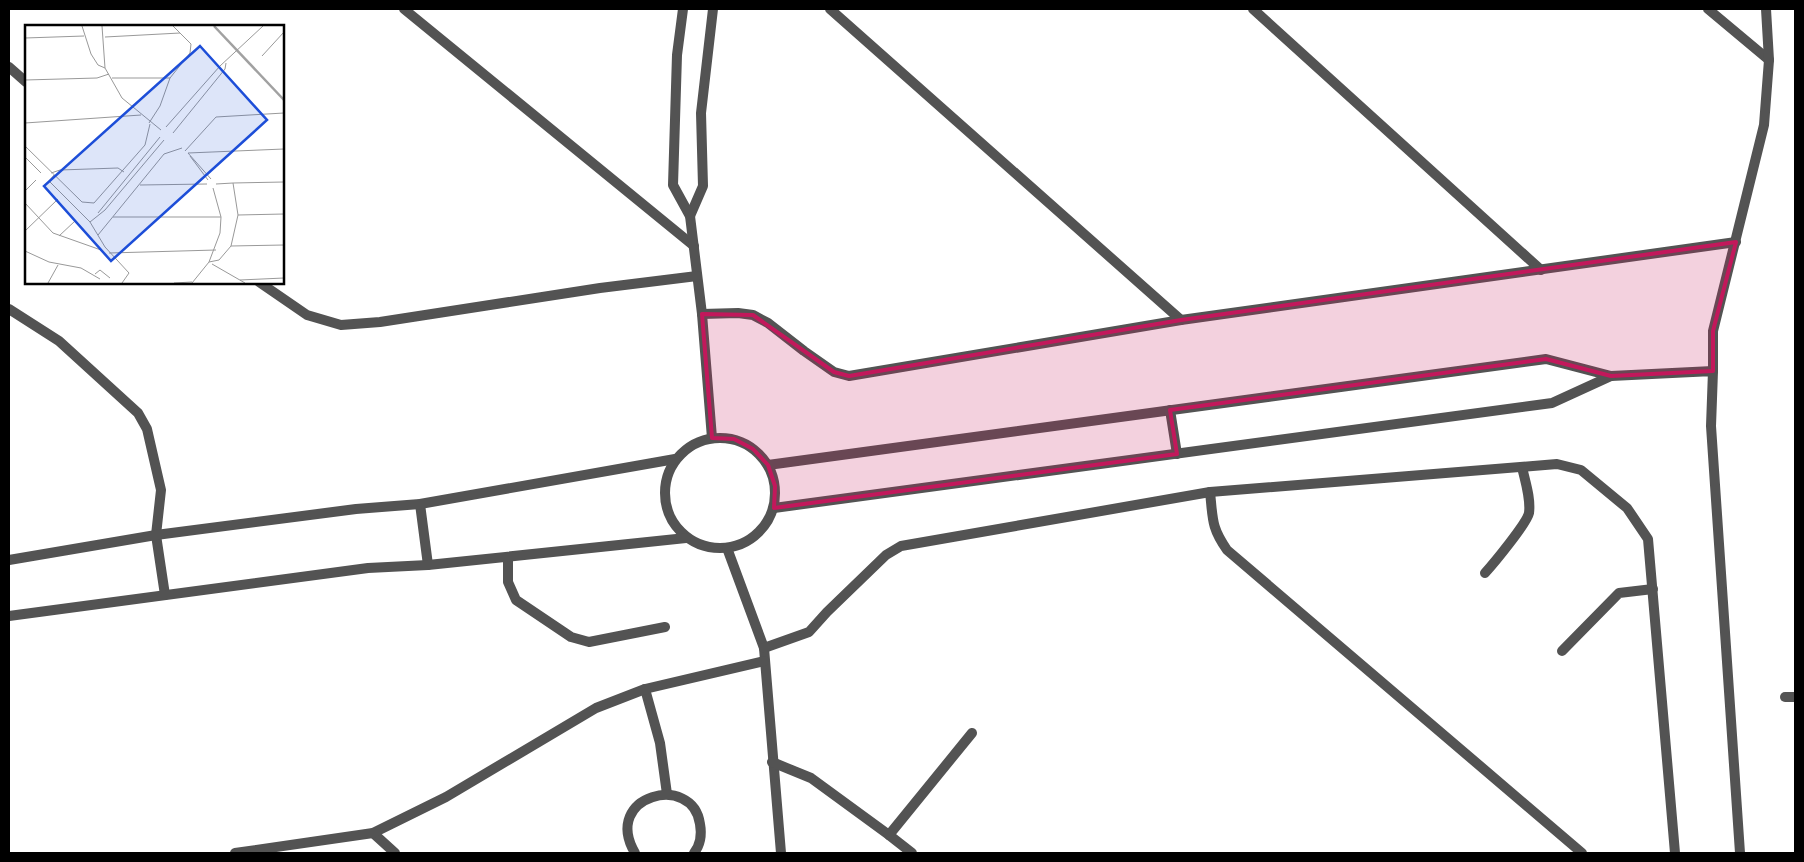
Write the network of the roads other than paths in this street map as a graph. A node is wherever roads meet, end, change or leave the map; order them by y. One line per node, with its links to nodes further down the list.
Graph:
1 (404, 9): 13 (street)
2 (683, 9): 11 (street)
3 (713, 9): 11 (street)
4 (830, 9): 19 (street)
5 (1253, 9): 14 (street)
6 (1708, 9): 8 (street)
7 (1766, 9): 8 (street)
8 (1769, 60): 12 (street)
9 (9, 67): 10 (street)
10 (25, 81)
11 (690, 216): 13 (street)
12 (1736, 242): 14 (street); 20 (street)
13 (694, 246): 15 (street)
14 (1541, 270): 19 (street)
15 (697, 276): 16 (street); 18 (street)
16 (262, 284)
17 (9, 309): 31 (street)
18 (702, 314): 19 (street); 23 (street)
19 (1181, 320)
20 (1713, 371): 21 (street); 59 (street)
21 (1611, 376): 22 (street); 24 (street)
22 (1170, 410): 24 (street); 26 (street)
23 (712, 438): 25 (street); 26 (street)
24 (1176, 454): 30 (street)
25 (675, 459): 29 (street); 32 (street)
26 (768, 465): 30 (street)
27 (1522, 467): 28 (street); 37 (street); 38 (street)
28 (1210, 492): 42 (street); 57 (street)
29 (420, 504): 31 (street); 36 (street)
30 (774, 508): 33 (street)
31 (156, 535): 35 (street); 39 (street)
32 (686, 538): 33 (street); 34 (street)
33 (728, 548): 42 (street)
34 (508, 557): 36 (street); 41 (street)
35 (9, 560)
36 (428, 565): 39 (street)
37 (1485, 573)
38 (1653, 589): 43 (street); 58 (street)
39 (165, 595): 40 (street)
40 (9, 616)
41 (665, 627)
42 (764, 648): 44 (street)
43 (1562, 651)
44 (764, 661): 45 (street); 47 (street)
45 (645, 689): 48 (street); 49 (street)
46 (972, 732): 50 (street)
47 (772, 762): 50 (street); 55 (street)
48 (667, 794): 53 (street); 54 (street)
49 (373, 833): 51 (street); 52 (street)
50 (889, 835): 56 (street)
51 (235, 853)
52 (395, 853)
53 (635, 853)
54 (694, 853)
55 (781, 853)
56 (912, 853)
57 (1582, 853)
58 (1676, 853)
59 (1740, 853)

